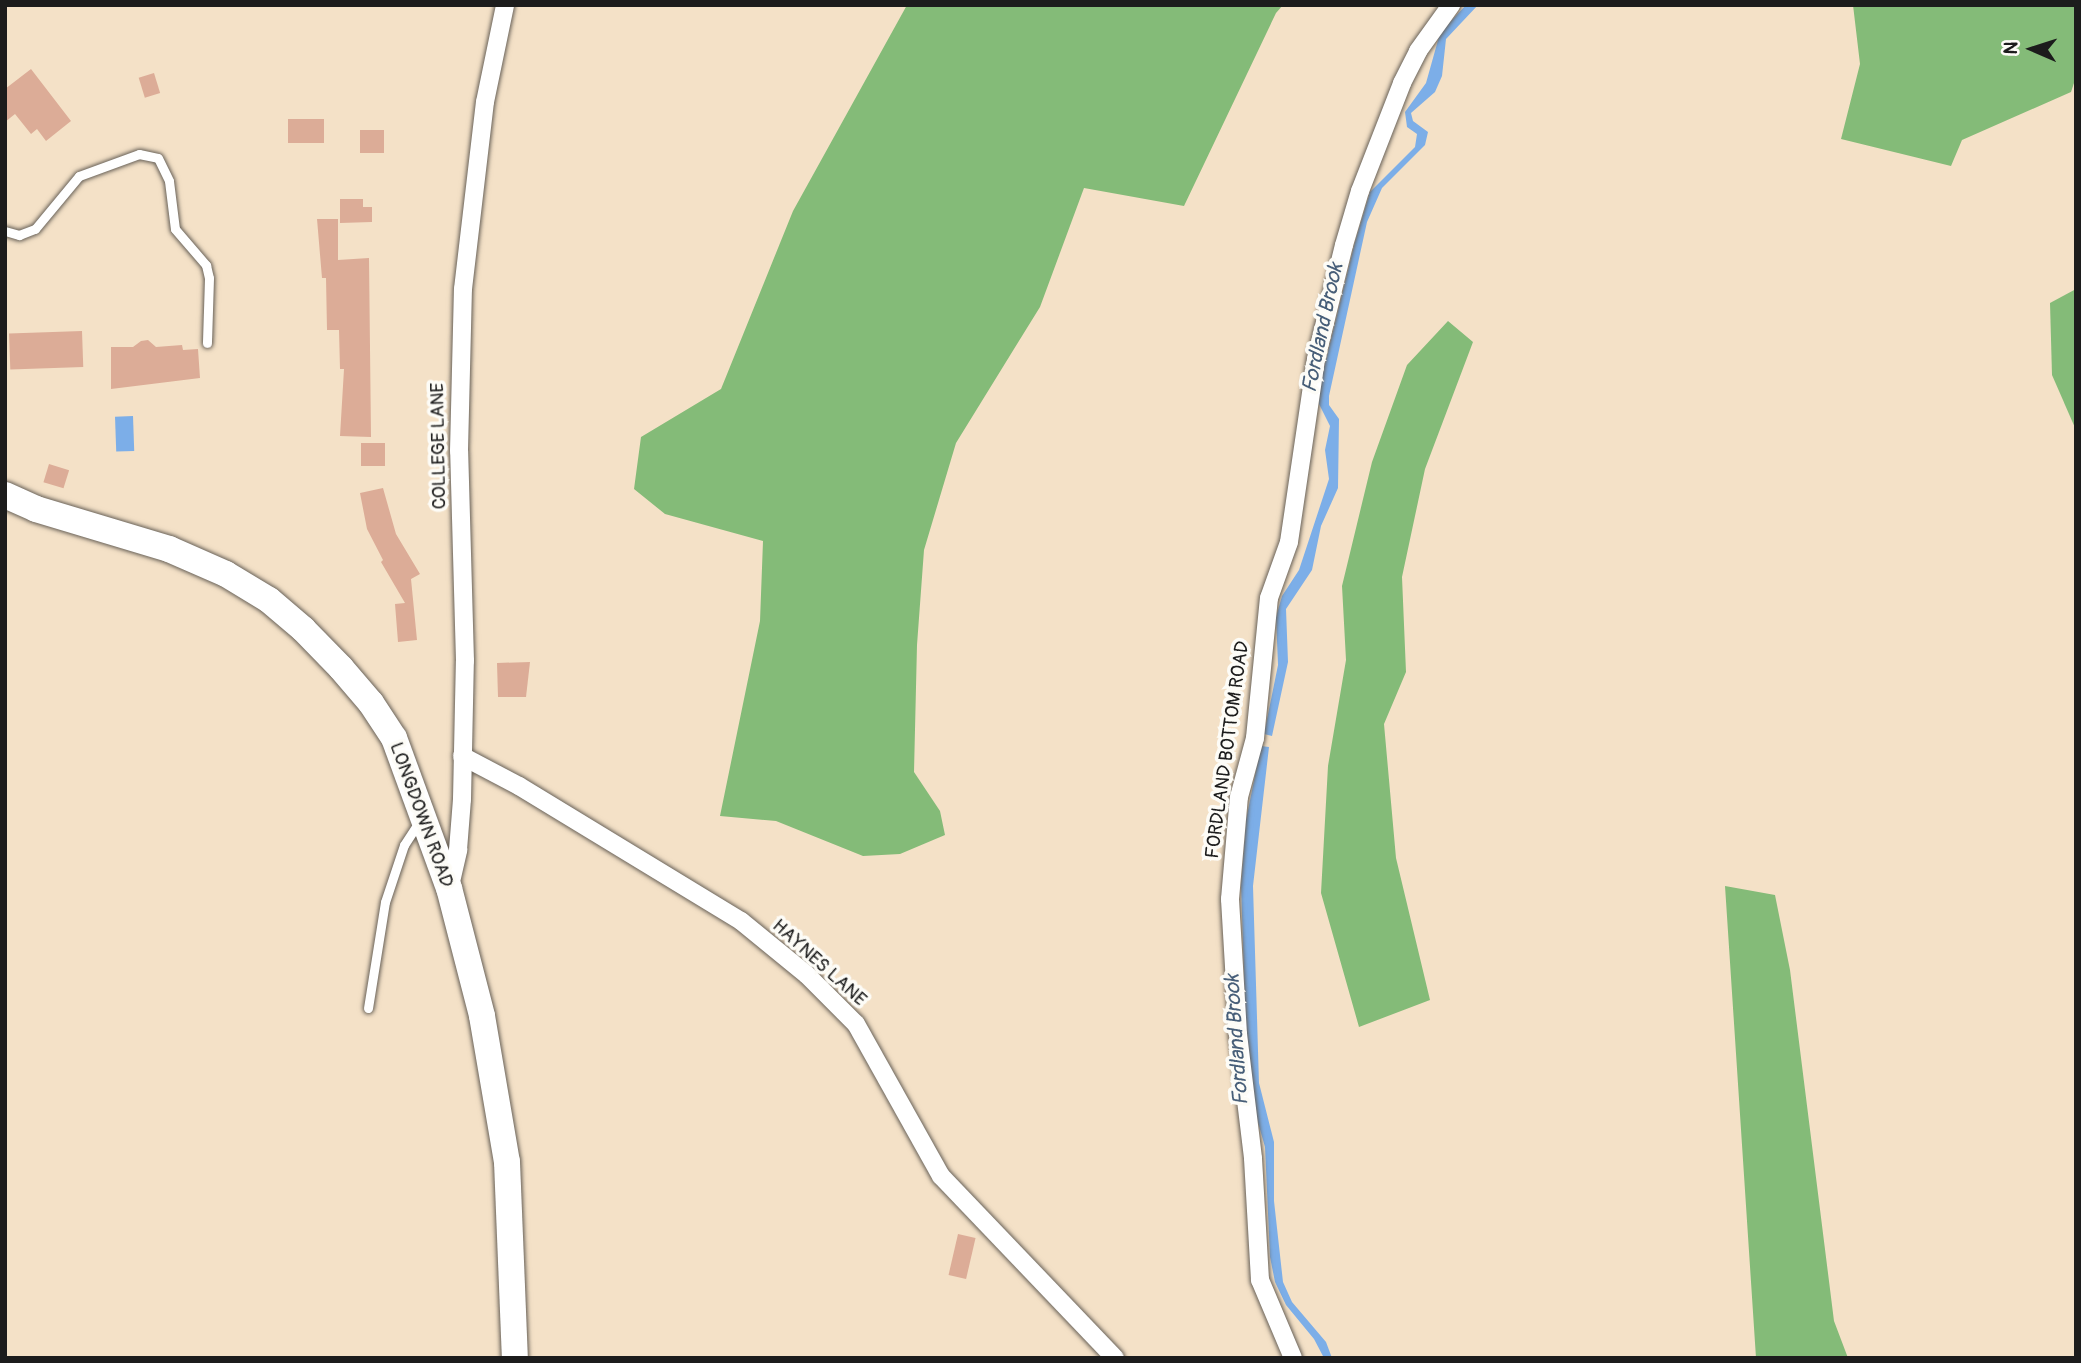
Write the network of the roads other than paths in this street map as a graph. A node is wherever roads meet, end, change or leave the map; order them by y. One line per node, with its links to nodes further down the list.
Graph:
1 (505, 5): 6 (street, COLLEGE LANE)
2 (1451, 5): 12 (street, FORDLAND BOTTOM ROAD)
3 (5, 231): 4 (lane)
4 (207, 344)
5 (5, 495): 7 (main road, LONGDOWN ROAD)
6 (463, 756): 8 (street, COLLEGE LANE); 11 (street, HAYNES LANE)
7 (424, 814): 8 (main road, LONGDOWN ROAD); 9 (lane)
8 (449, 888): 10 (main road, LONGDOWN ROAD)
9 (368, 1008)
10 (515, 1358)
11 (1115, 1358)
12 (1293, 1358)

